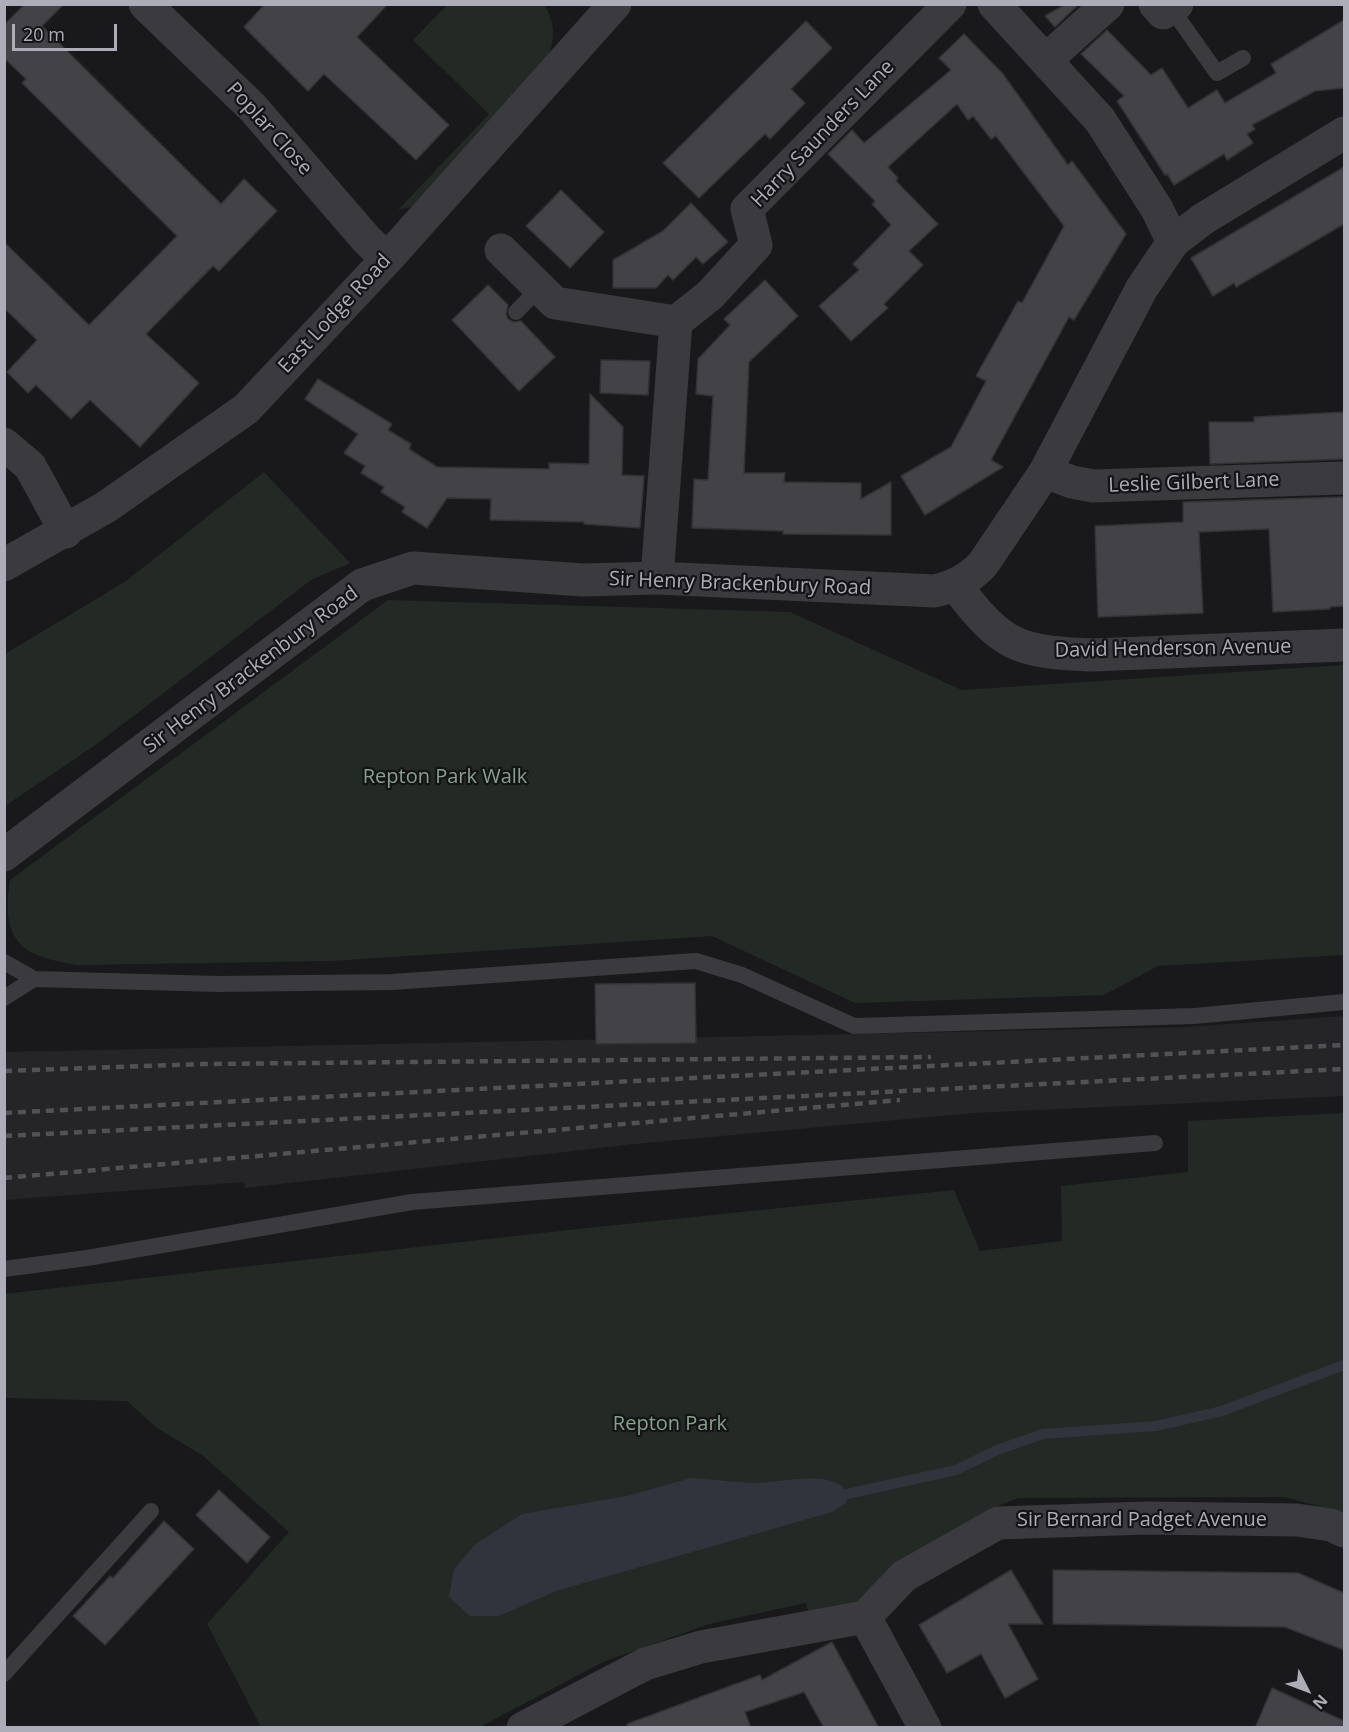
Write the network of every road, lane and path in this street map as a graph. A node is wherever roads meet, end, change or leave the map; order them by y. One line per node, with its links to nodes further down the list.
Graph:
1 (145, 4): 12 (street, Poplar Close)
2 (615, 4): 12 (street, East Lodge Road)
3 (950, 4): 15 (street, Harry Saunders Lane)
4 (994, 4): 8 (street)
5 (1108, 4): 8 (street)
6 (1168, 6): 7 (lane)
7 (1243, 58)
8 (1046, 60): 10 (street)
9 (1344, 133): 10 (street, Sir Henry Brackenbury Road)
10 (1173, 242): 17 (street, Sir Henry Brackenbury Road)
11 (501, 250): 13 (street)
12 (387, 259): 19 (street, East Lodge Road)
13 (539, 288): 14 (lane); 15 (street)
14 (516, 312)
15 (676, 322): 21 (street)
16 (4, 444): 19 (street)
17 (1045, 472): 18 (street, Leslie Gilbert Lane); 22 (street, Sir Henry Brackenbury Road)
18 (1344, 478)
19 (66, 532): 20 (street, East Lodge Road)
20 (4, 565)
21 (657, 578): 22 (street, Sir Henry Brackenbury Road); 24 (street, Sir Henry Brackenbury Road)
22 (956, 586): 23 (street, David Henderson Avenue)
23 (1344, 645)
24 (4, 855)
25 (4, 962): 26 (lane)
26 (34, 979): 27 (lane); 28 (lane)
27 (4, 998)
28 (1344, 1002)
29 (1155, 1143): 30 (lane)
30 (4, 1269)
31 (151, 1511): 34 (lane)
32 (1344, 1531): 33 (street, Sir Bernard Padget Avenue)
33 (865, 1617): 35 (street); 36 (street)
34 (4, 1674)
35 (523, 1728)
36 (925, 1728)

